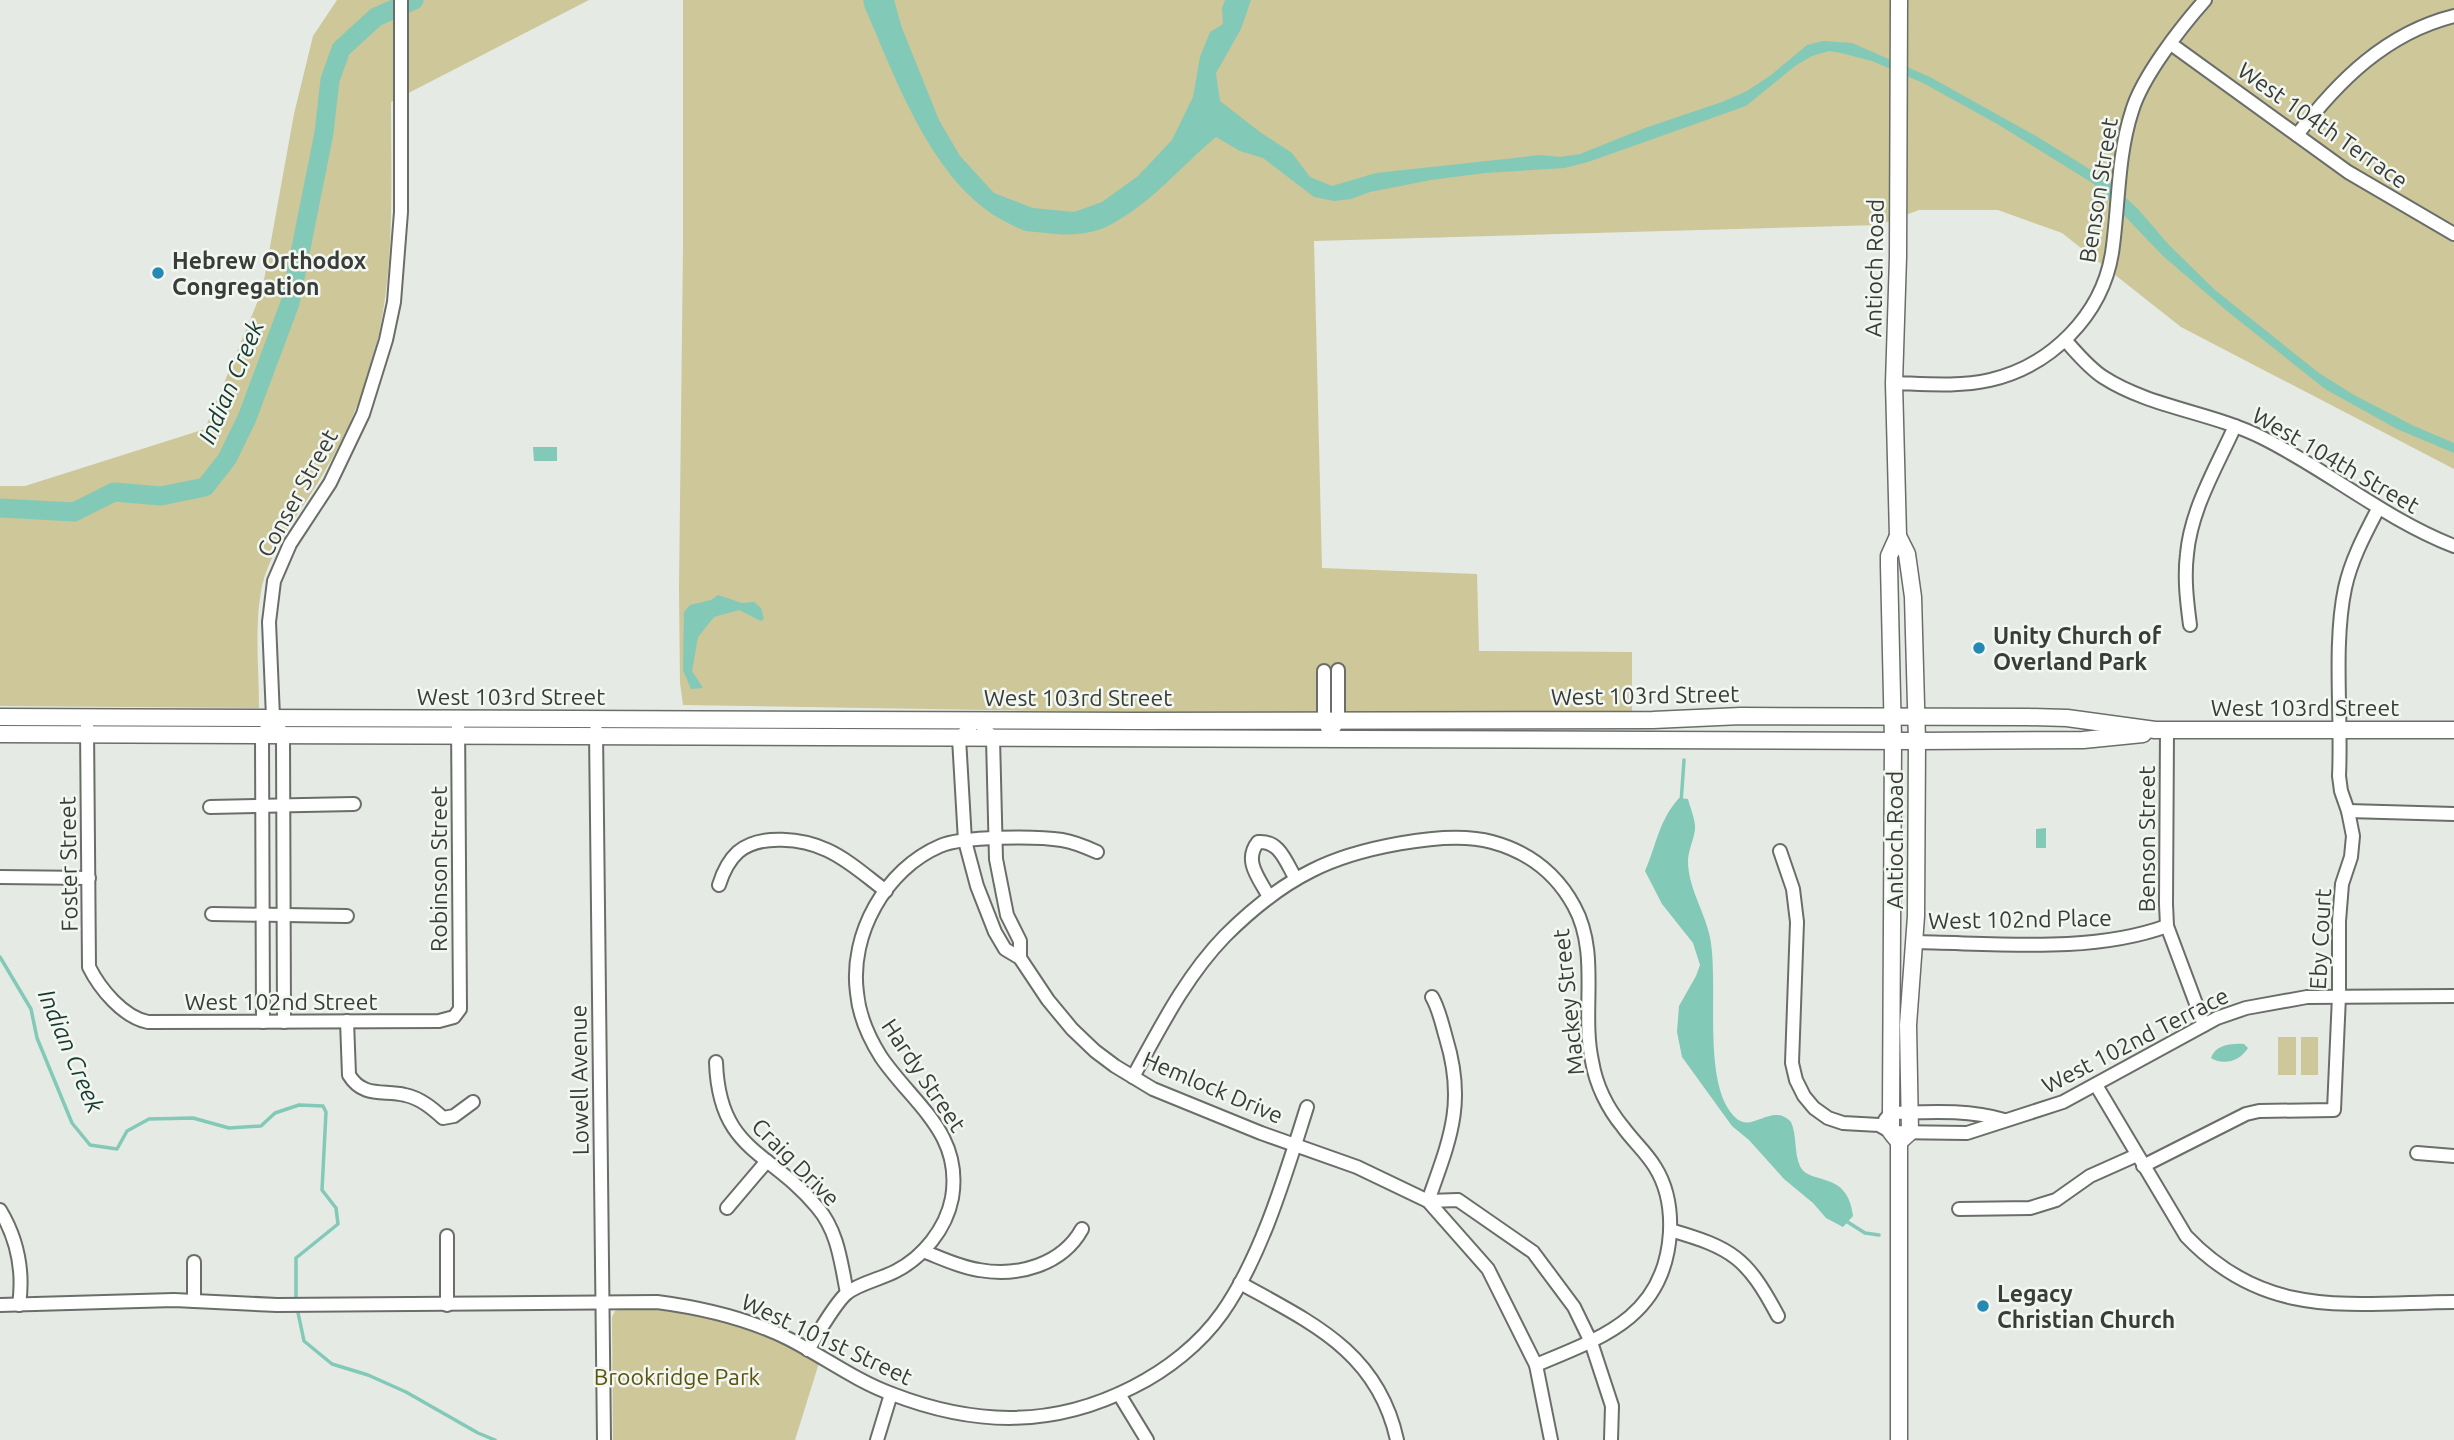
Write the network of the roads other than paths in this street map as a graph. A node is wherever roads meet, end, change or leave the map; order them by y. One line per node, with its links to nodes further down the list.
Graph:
1 (401, 0): 21 (street, Conser Street)
2 (1899, 0): 9 (main road, Antioch Road)
3 (2205, 0): 5 (street, Benson Street)
4 (2454, 16): 6 (street)
5 (2171, 44): 6 (street, West 104th Terrace); 8 (street, Benson Street)
6 (2297, 135): 7 (street, West 104th Terrace)
7 (2454, 234)
8 (2065, 340): 9 (street); 10 (street, West 104th Street)
9 (1894, 383): 12 (main road, Antioch Road)
10 (2235, 426): 11 (street, West 104th Street); 14 (street)
11 (2378, 509): 13 (street, West 104th Street); 28 (street, Eby Court)
12 (1898, 536): 17 (main road, Antioch Road); 19 (main road, Antioch Road)
13 (2454, 546)
14 (2190, 625)
15 (1338, 670): 25 (street)
16 (1324, 671): 25 (street)
17 (1892, 716): 19 (main road, West 103rd Street); 25 (main road, West 103rd Street); 40 (main road, Antioch Road)
18 (0, 717): 20 (main road, West 103rd Street)
19 (1916, 717): 26 (main road, West 103rd Street); 41 (main road, Antioch Road)
20 (87, 718): 21 (main road, West 103rd Street); 31 (street, Foster Street)
21 (273, 718): 22 (main road, West 103rd Street); 32 (street, Conser Street); 33 (street)
22 (458, 719): 23 (main road, West 103rd Street); 34 (street, Robinson Street)
23 (596, 719): 24 (main road, West 103rd Street); 35 (street, Lowell Avenue)
24 (976, 720): 25 (main road, West 103rd Street); 36 (street); 37 (street)
25 (1331, 720): 38 (street)
26 (2091, 722): 27 (main road, West 103rd Street); 39 (main road)
27 (2161, 730): 28 (main road, West 103rd Street); 39 (main road, West 103rd Street); 62 (street, Benson Street)
28 (2341, 730): 29 (main road, West 103rd Street); 46 (street, Eby Court)
29 (2454, 730)
30 (0, 734): 31 (main road, West 103rd Street)
31 (87, 735): 33 (main road, West 103rd Street); 53 (street, Foster Street)
32 (283, 735): 33 (main road, West 103rd Street); 34 (main road, West 103rd Street); 45 (street)
33 (262, 736): 44 (street)
34 (458, 736): 35 (main road, West 103rd Street); 69 (street, Robinson Street)
35 (596, 737): 36 (main road, West 103rd Street); 100 (street, Lowell Avenue)
36 (959, 738): 37 (main road, West 103rd Street); 49 (street, Hemlock Drive)
37 (993, 738): 38 (main road, West 103rd Street); 48 (street, Hemlock Drive)
38 (1331, 738): 40 (main road, West 103rd Street)
39 (2110, 738): 41 (main road, West 103rd Street)
40 (1893, 740): 41 (main road, West 103rd Street); 81 (main road, Antioch Road)
41 (1917, 741): 63 (main road, Antioch Road)
42 (354, 804): 45 (street)
43 (210, 807): 44 (street)
44 (263, 808): 45 (street); 59 (street)
45 (282, 808): 58 (street)
46 (2348, 811): 47 (street); 66 (street, Eby Court)
47 (2454, 814)
48 (994, 838): 49 (street, Hardy Street); 51 (street); 64 (street, Hemlock Drive)
49 (965, 841): 56 (street, Hardy Street); 64 (street, Hemlock Drive)
50 (1780, 851): 81 (street, West 102nd Terrace)
51 (1097, 852)
52 (0, 877): 53 (street)
53 (89, 877): 68 (street, Foster Street)
54 (1296, 879): 57 (street); 57 (street); 92 (street, Mackey Street)
55 (719, 885): 56 (street)
56 (886, 891): 94 (street, Hardy Street)
57 (1269, 897): 75 (street)
58 (283, 913): 59 (street); 61 (street); 72 (street)
59 (263, 914): 60 (street); 71 (street)
60 (212, 915)
61 (347, 916)
62 (2168, 926): 63 (street, West 102nd Place); 73 (street, Benson Street)
63 (1914, 942): 79 (main road, Antioch Road)
64 (1020, 958): 75 (street, Hemlock Drive)
65 (1432, 996): 87 (street)
66 (2339, 996): 67 (street, West 102nd Terrace); 73 (street, West 102nd Terrace); 86 (street, Eby Court)
67 (2454, 996)
68 (115, 1001): 71 (street, West 102nd Street)
69 (454, 1017): 70 (street, West 102nd Street)
70 (347, 1021): 72 (street, West 102nd Street); 77 (street)
71 (263, 1022): 72 (street, West 102nd Street)
72 (284, 1022)
73 (2204, 1025): 76 (street, West 102nd Terrace)
74 (716, 1062): 85 (street, Craig Drive)
75 (1133, 1077): 82 (street, Hemlock Drive)
76 (2096, 1085): 80 (street, West 102nd Terrace); 86 (street)
77 (473, 1102)
78 (1307, 1107): 82 (street, West 101st Street)
79 (1909, 1113): 80 (street, West 102nd Terrace); 81 (main road, Antioch Road)
80 (2004, 1120): 81 (street, West 102nd Terrace)
81 (1894, 1129): 116 (main road, Antioch Road)
82 (1295, 1144): 87 (street, Hemlock Drive); 96 (street, West 101st Street)
83 (2417, 1153): 84 (street)
84 (2454, 1156)
85 (767, 1161): 88 (street); 97 (street, Craig Drive)
86 (2140, 1161): 89 (street); 99 (street)
87 (1428, 1201): 105 (street, Hemlock Drive); 107 (street, Hemlock Drive)
88 (727, 1208)
89 (1959, 1209)
90 (0, 1210): 102 (street)
91 (1082, 1229): 94 (street)
92 (1670, 1230): 104 (street); 105 (street, Mackey Street)
93 (447, 1236): 103 (street)
94 (923, 1251): 97 (street, Hardy Street)
95 (194, 1262): 98 (street)
96 (1240, 1283): 109 (street, West 101st Street); 113 (street)
97 (847, 1293): 106 (street)
98 (194, 1301): 102 (street, West 101st Street); 103 (street, West 101st Street)
99 (2454, 1302)
100 (603, 1303): 103 (street, West 101st Street); 106 (street, West 101st Street); 110 (street, Lowell Avenue)
101 (0, 1305): 102 (street, West 101st Street)
102 (19, 1305)
103 (447, 1305)
104 (1778, 1316)
105 (1591, 1342): 107 (street, Mackey Street); 115 (street, Hemlock Drive)
106 (808, 1350): 108 (street, West 101st Street)
107 (1536, 1365): 114 (street, Hemlock Drive)
108 (891, 1394): 109 (street, West 101st Street); 111 (street)
109 (1119, 1394): 112 (street)
110 (604, 1440)
111 (877, 1440)
112 (1147, 1440)
113 (1397, 1440)
114 (1551, 1440)
115 (1611, 1440)
116 (1899, 1440)

